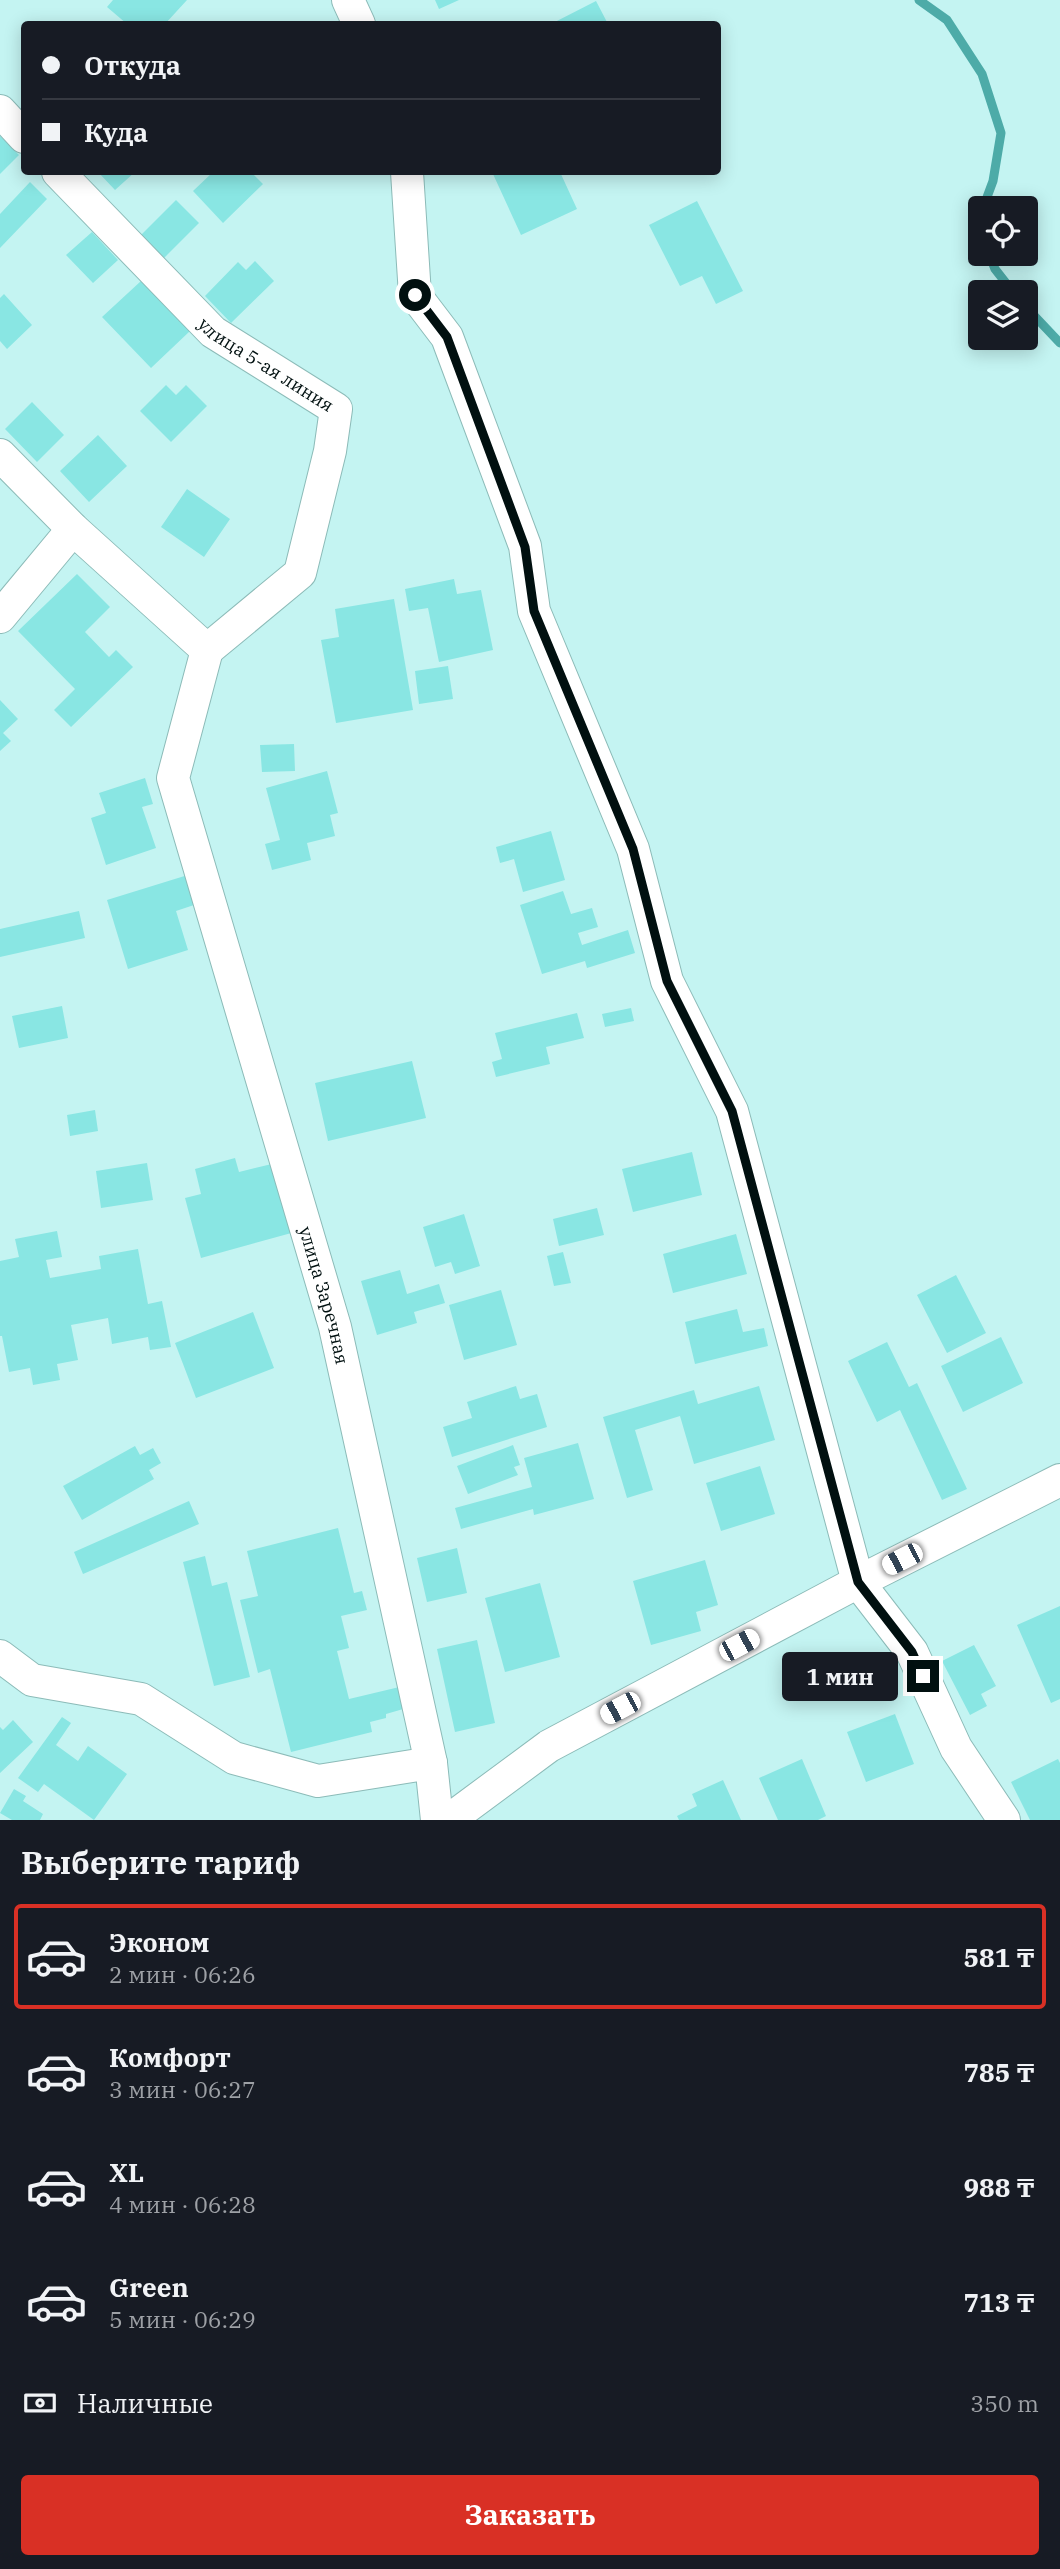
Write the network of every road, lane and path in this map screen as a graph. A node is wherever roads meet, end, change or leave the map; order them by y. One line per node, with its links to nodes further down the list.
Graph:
1 (348, 0): 2 (street)
2 (358, 21)
3 (0, 111): 4 (street)
4 (21, 134)
5 (61, 175): 10 (street, улица 5-ая линия)
6 (407, 175): 12 (street)
7 (0, 456): 8 (street)
8 (73, 529): 9 (street); 10 (street)
9 (0, 617)
10 (207, 650): 14 (street, улица Заречная)
11 (1060, 1480): 12 (street)
12 (858, 1582): 16 (street); 17 (street)
13 (0, 1656): 14 (street)
14 (431, 1763): 15 (street, улица Заречная)
15 (437, 1820)
16 (449, 1820)
17 (1004, 1820)

